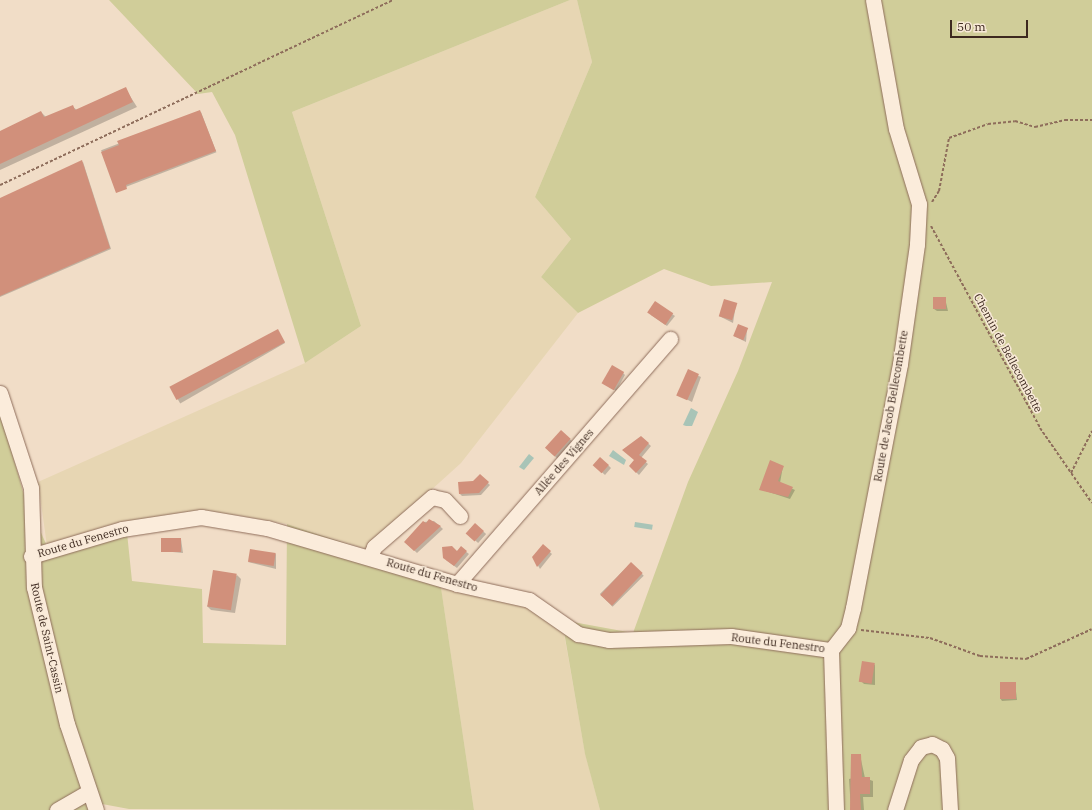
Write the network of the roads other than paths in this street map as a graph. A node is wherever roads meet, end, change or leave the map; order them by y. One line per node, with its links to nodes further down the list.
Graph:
1 (873, 0): 9 (street, Route de Jacob Bellecombette)
2 (670, 339): 8 (street, Allée des Vignes)
3 (0, 393): 4 (street, Route de Saint-Cassin)
4 (2, 408): 6 (street, Route de Saint-Cassin)
5 (460, 516): 7 (street)
6 (31, 556): 7 (street, Route du Fenestro); 10 (street, Route de Saint-Cassin)
7 (370, 557): 8 (street, Route du Fenestro)
8 (457, 584): 9 (street, Route du Fenestro)
9 (831, 650): 13 (street)
10 (88, 792): 11 (street); 12 (street, Route de Saint-Cassin)
11 (57, 810)
12 (96, 810)
13 (836, 810)
14 (895, 810): 15 (street)
15 (950, 810)

